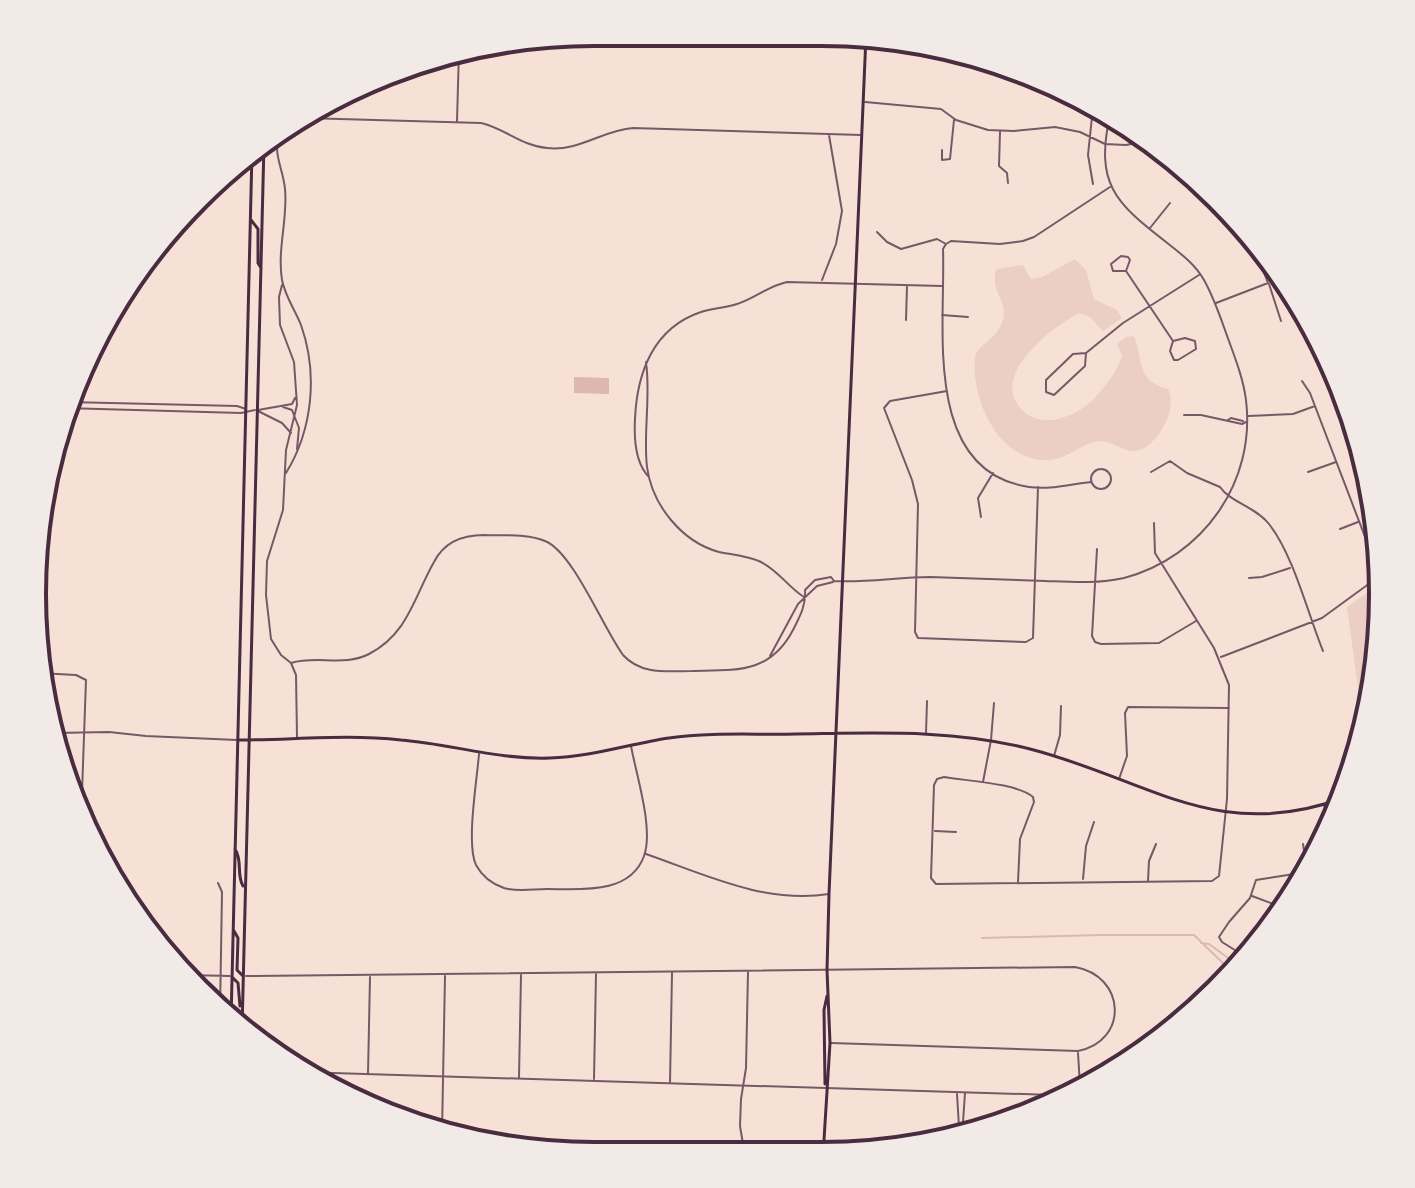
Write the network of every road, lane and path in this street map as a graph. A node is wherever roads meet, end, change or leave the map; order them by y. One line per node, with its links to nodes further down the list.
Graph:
1 (865, 48): 3 (main road)
2 (459, 63): 7 (street)
3 (863, 101): 6 (street); 11 (main road)
4 (1092, 117): 12 (street)
5 (321, 118): 7 (street)
6 (954, 118): 9 (street); 16 (street)
7 (457, 122): 10 (street)
8 (1108, 127): 13 (street)
9 (1000, 131): 12 (street); 19 (street)
10 (829, 134): 11 (street); 31 (street)
11 (861, 135): 32 (main road)
12 (1091, 138): 13 (street); 20 (street)
13 (1105, 144): 14 (street); 21 (street)
14 (1133, 144)
15 (277, 147): 34 (street)
16 (942, 150)
17 (264, 156): 27 (main road)
18 (252, 166): 23 (main road)
19 (1008, 183)
20 (1093, 184)
21 (1111, 187): 24 (street); 26 (street)
22 (1170, 203): 24 (street)
23 (251, 220): 27 (main road); 53 (main road)
24 (1149, 229): 30 (street)
25 (877, 232): 26 (street)
26 (946, 244): 36 (street)
27 (261, 268): 54 (main road)
28 (1263, 270): 33 (street)
29 (1126, 271): 29 (street); 38 (street)
30 (1200, 274): 37 (street); 38 (street)
31 (822, 281): 32 (street); 45 (street)
32 (855, 283): 35 (street); 85 (main road)
33 (1268, 283): 37 (street); 42 (street)
34 (282, 285): 48 (street); 55 (street)
35 (907, 285): 36 (street); 41 (street)
36 (942, 286): 39 (street)
37 (1215, 304): 57 (street)
38 (1150, 307): 43 (street); 44 (street)
39 (941, 315): 40 (street); 47 (street)
40 (968, 317)
41 (906, 320)
42 (1281, 321)
43 (1173, 341): 43 (street)
44 (1086, 353): 44 (street)
45 (646, 361): 68 (street); 68 (street)
46 (1302, 381): 50 (street)
47 (947, 391): 64 (street); 82 (street)
48 (296, 396): 51 (street); 58 (street)
49 (81, 402): 53 (street)
50 (1315, 406): 57 (street); 63 (street)
51 (283, 407): 54 (street); 58 (street)
52 (79, 408): 53 (street)
53 (247, 410): 54 (street); 106 (main road)
54 (256, 410): 60 (street); 107 (main road)
55 (307, 415): 58 (street); 62 (street)
56 (1184, 415): 59 (street)
57 (1247, 416): 59 (street)
58 (296, 421): 60 (street); 61 (street); 62 (street)
59 (1246, 422): 72 (street)
60 (282, 423): 61 (street)
61 (291, 433): 67 (street)
62 (297, 450): 67 (street)
63 (1336, 462): 66 (street); 75 (street)
64 (993, 472): 70 (street); 74 (street)
65 (1151, 472): 71 (street)
66 (1308, 472)
67 (285, 474): 95 (street)
68 (649, 477): 89 (street)
69 (1091, 482): 69 (street); 70 (street)
70 (1038, 487): 86 (street)
71 (1220, 487): 72 (street); 73 (street)
72 (1232, 489): 73 (street)
73 (1229, 495): 80 (street); 81 (street)
74 (981, 517)
75 (1359, 521): 77 (street); 78 (street)
76 (1154, 523): 80 (street)
77 (1340, 529)
78 (1366, 539)
79 (1097, 549): 87 (street)
80 (1161, 563): 87 (street); 90 (street)
81 (1291, 567): 83 (street); 91 (street)
82 (917, 577): 85 (street); 86 (street); 86 (street)
83 (1249, 578)
84 (834, 581): 85 (street); 89 (street); 89 (street)
85 (842, 581): 104 (main road)
86 (1035, 581): 87 (street)
87 (1095, 582): 90 (street)
88 (1369, 585): 91 (street)
89 (805, 598): 93 (street); 93 (street)
90 (1197, 620): 94 (street)
91 (1312, 622): 92 (street); 94 (street)
92 (1323, 651)
93 (769, 658): 95 (street)
94 (1219, 658): 100 (street)
95 (291, 663): 105 (street)
96 (52, 674): 101 (street)
97 (927, 701): 103 (street)
98 (994, 703): 108 (street)
99 (1061, 706): 111 (street)
100 (1230, 708): 112 (street); 118 (street)
101 (84, 731): 102 (street); 106 (street); 114 (street)
102 (64, 732)
103 (926, 733): 104 (main road); 108 (main road)
104 (836, 734): 109 (main road); 133 (main road)
105 (297, 739): 107 (main road); 110 (main road)
106 (238, 740): 107 (main road); 124 (main road)
107 (248, 740): 132 (main road)
108 (991, 740): 111 (main road); 113 (street)
109 (631, 746): 110 (main road); 126 (street)
110 (479, 753): 126 (street)
111 (1054, 756): 112 (main road)
112 (1119, 779): 118 (main road)
113 (983, 783): 120 (street); 129 (street)
114 (82, 789)
115 (1327, 804): 116 (main road)
116 (1324, 805): 117 (street); 118 (main road)
117 (1325, 808)
118 (1226, 813): 128 (street)
119 (1094, 822): 130 (street)
120 (934, 831): 121 (street); 129 (street)
121 (956, 832)
122 (1156, 844): 128 (street)
123 (1303, 844): 125 (street)
124 (235, 849): 132 (main road); 136 (main road)
125 (1304, 852)
126 (645, 854): 133 (street)
127 (1292, 874): 134 (street)
128 (1148, 881): 130 (street)
129 (1018, 882): 130 (street)
130 (1083, 882)
131 (218, 883): 148 (street)
132 (244, 890): 146 (main road)
133 (829, 894): 138 (main road)
134 (1251, 895): 135 (street); 137 (street)
135 (1273, 904)
136 (233, 928): 145 (main road); 146 (main road)
137 (1236, 951)
138 (827, 970): 139 (street); 149 (main road); 155 (street)
139 (748, 971): 141 (street); 163 (street)
140 (596, 972): 141 (street); 142 (street); 161 (street)
141 (672, 972): 162 (street)
142 (521, 974): 143 (street); 160 (street)
143 (445, 975): 147 (street); 158 (street)
144 (202, 976): 148 (street)
145 (231, 976): 148 (street); 151 (main road); 152 (main road)
146 (243, 976): 147 (street); 152 (main road)
147 (370, 976): 157 (street)
148 (220, 977): 150 (street)
149 (827, 993): 154 (main road); 164 (main road)
150 (220, 994)
151 (231, 1004)
152 (242, 1010): 153 (main road)
153 (242, 1014)
154 (830, 1043): 155 (street); 164 (main road)
155 (1078, 1051): 159 (street)
156 (328, 1073): 157 (street)
157 (368, 1074): 158 (street)
158 (443, 1076): 160 (street); 168 (street)
159 (1079, 1077)
160 (519, 1078): 161 (street)
161 (594, 1081): 162 (street)
162 (670, 1083): 163 (street)
163 (743, 1085): 164 (street); 171 (street)
164 (826, 1088): 165 (street); 172 (main road)
165 (957, 1092): 166 (street); 170 (street)
166 (965, 1092): 167 (street); 169 (street)
167 (1042, 1095)
168 (442, 1120)
169 (962, 1123)
170 (958, 1124)
171 (743, 1142)
172 (824, 1142)

